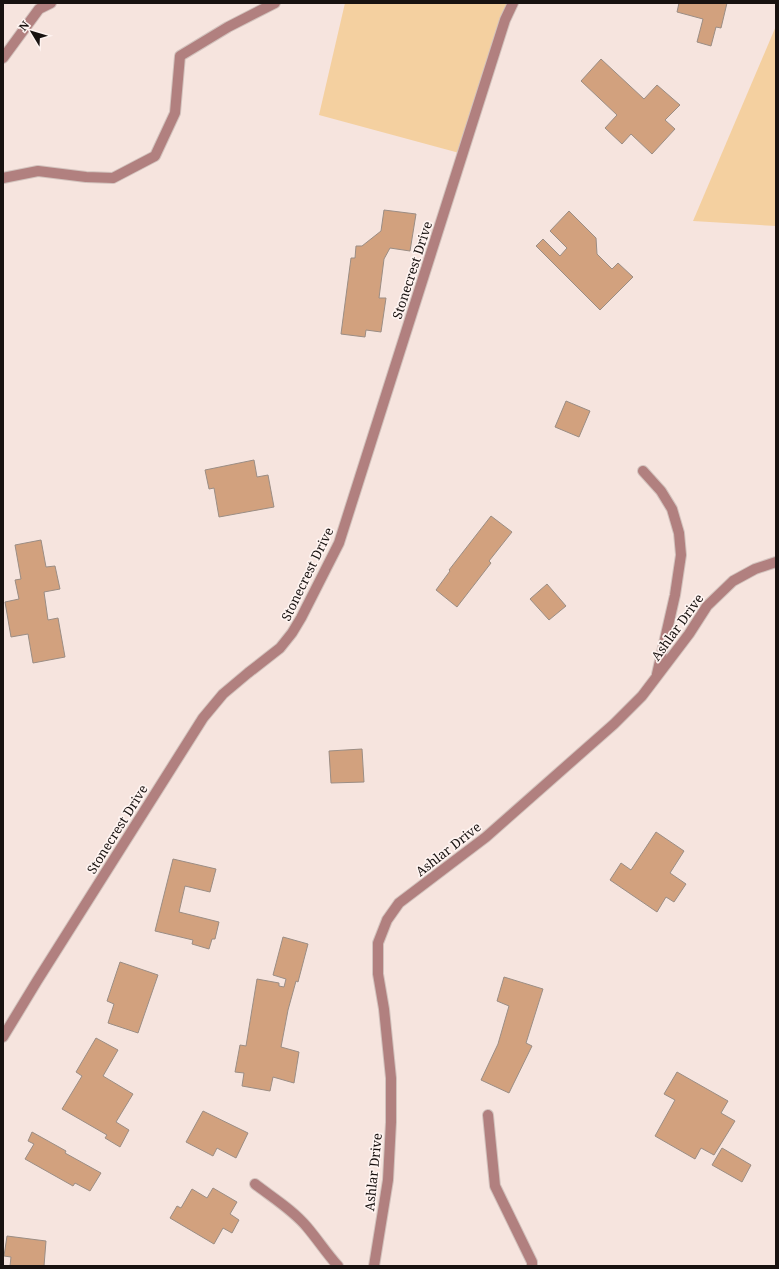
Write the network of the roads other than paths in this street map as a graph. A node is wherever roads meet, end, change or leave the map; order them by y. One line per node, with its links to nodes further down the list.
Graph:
1 (51, 3): 4 (street)
2 (275, 3): 5 (street)
3 (513, 3): 9 (street, Stonecrest Drive)
4 (3, 58)
5 (3, 178)
6 (643, 471): 8 (street)
7 (776, 562): 8 (street, Ashlar Drive)
8 (656, 678): 13 (street, Ashlar Drive)
9 (3, 1038)
10 (488, 1115): 14 (street)
11 (255, 1184): 12 (street)
12 (338, 1266)
13 (374, 1266)
14 (532, 1266)

